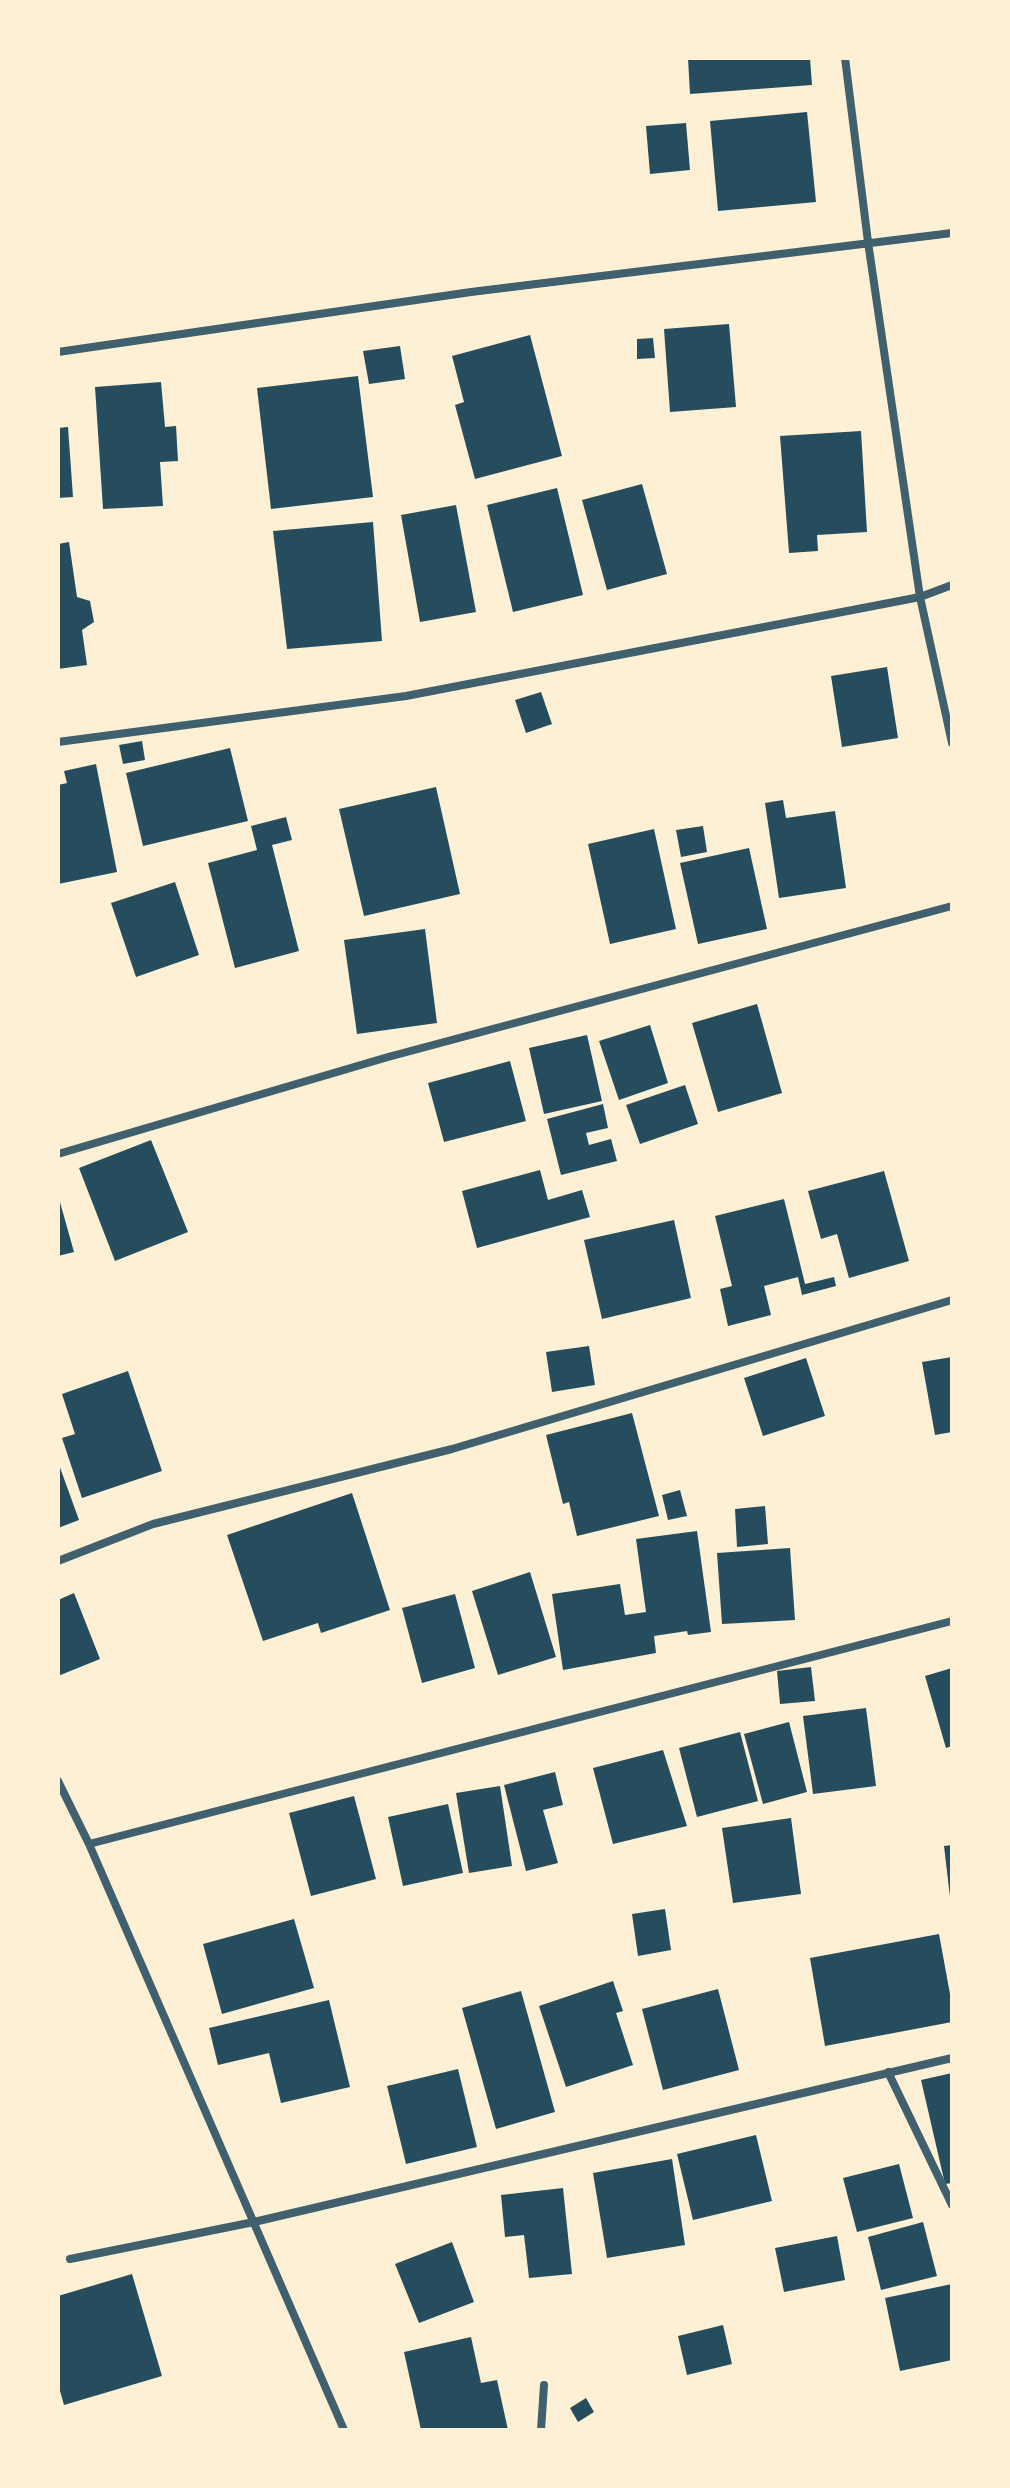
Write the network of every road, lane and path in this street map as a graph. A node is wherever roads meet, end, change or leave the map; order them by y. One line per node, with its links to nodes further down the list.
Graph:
1 (845, 58): 3 (street)
2 (952, 233): 3 (street)
3 (868, 242): 4 (street); 6 (street)
4 (58, 352)
5 (952, 585): 6 (street)
6 (920, 597): 7 (street); 8 (street)
7 (58, 742)
8 (952, 743)
9 (952, 906): 10 (street)
10 (58, 1154)
11 (952, 1300): 12 (street)
12 (58, 1561)
13 (952, 1621): 15 (street)
14 (58, 1781): 15 (street)
15 (89, 1844): 19 (street)
16 (952, 2058): 17 (street)
17 (888, 2072): 18 (street); 19 (street)
18 (952, 2205)
19 (254, 2222): 20 (street); 22 (street)
20 (70, 2259)
21 (544, 2385): 23 (street)
22 (344, 2430)
23 (541, 2430)

